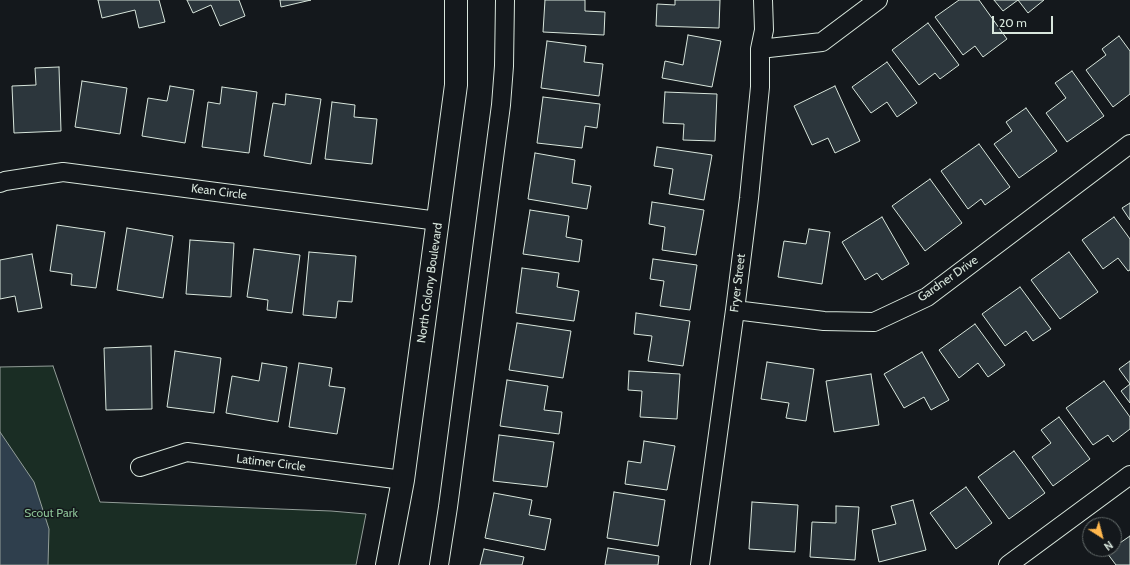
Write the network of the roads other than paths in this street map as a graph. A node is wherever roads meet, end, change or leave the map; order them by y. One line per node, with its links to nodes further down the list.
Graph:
1 (456, 0): 8 (main road, North Colony Boulevard)
2 (505, 0): 14 (street)
3 (763, 0): 5 (street, Fryer Street)
4 (878, 0): 5 (street)
5 (760, 49): 9 (street, Fryer Street)
6 (1130, 144): 9 (street, Gardner Drive)
7 (0, 183): 8 (street, Kean Circle)
8 (438, 220): 12 (main road, North Colony Boulevard)
9 (735, 310): 15 (street, Fryer Street)
10 (140, 467): 12 (street, Latimer Circle)
11 (1130, 475): 16 (street)
12 (404, 480): 13 (main road, North Colony Boulevard)
13 (387, 565)
14 (439, 565)
15 (700, 565)
16 (1008, 565)

